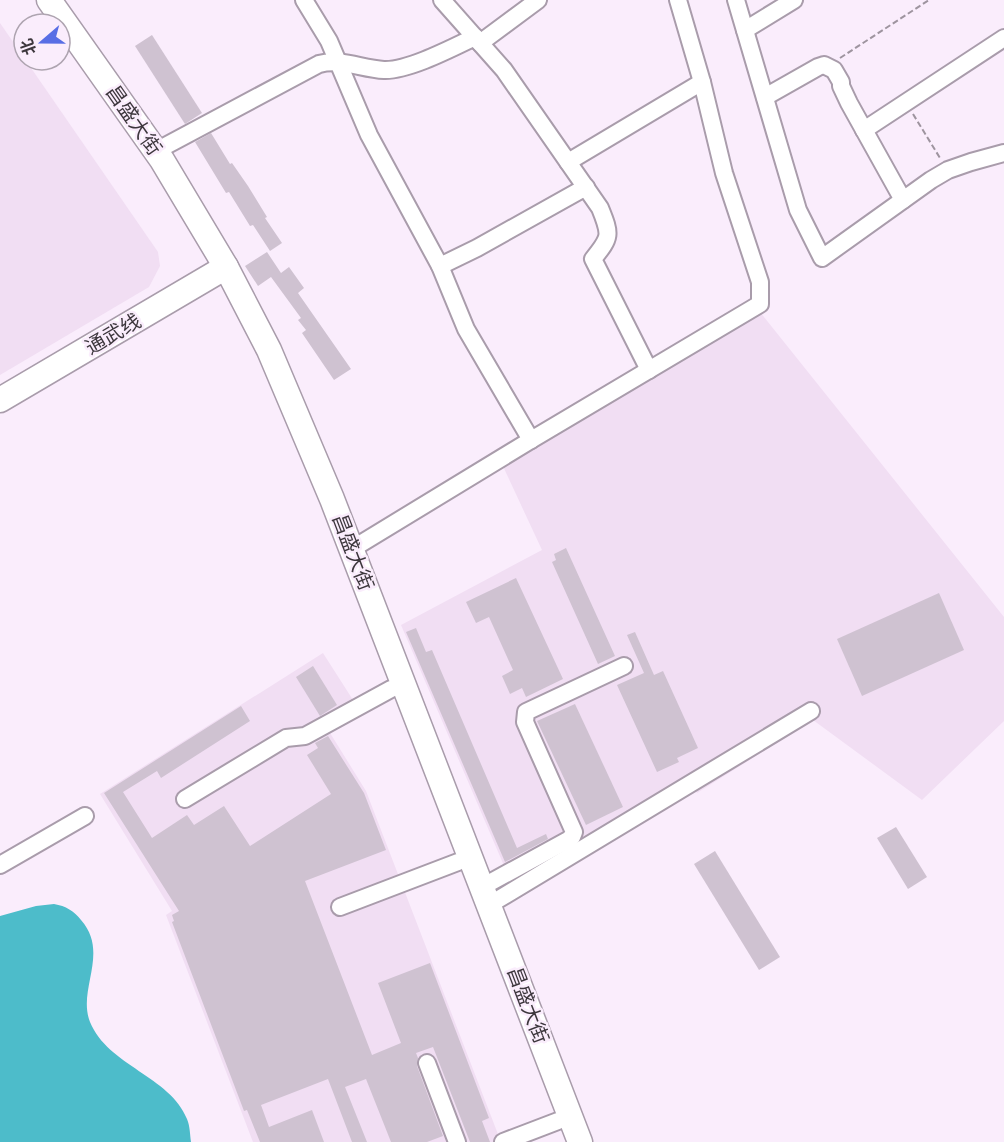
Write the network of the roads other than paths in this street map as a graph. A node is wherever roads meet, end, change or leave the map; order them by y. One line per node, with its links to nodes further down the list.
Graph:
1 (49, 0): 16 (highway, 昌盛大街)
2 (304, 0): 12 (street)
3 (442, 0): 10 (street)
4 (538, 0): 10 (street)
5 (678, 0): 13 (street)
6 (736, 0): 8 (street)
7 (794, 0): 8 (street)
8 (745, 30): 14 (street)
9 (1004, 38): 15 (street)
10 (478, 40): 12 (street); 18 (street)
11 (72, 56): 22 (highway, 昌盛大街)
12 (338, 62): 16 (street); 21 (street)
13 (702, 82): 18 (street); 23 (street)
14 (765, 97): 15 (street); 20 (street)
15 (864, 130): 20 (street)
16 (156, 151): 22 (highway, 昌盛大街)
17 (1004, 153): 20 (street)
18 (568, 162): 19 (street)
19 (586, 187): 21 (street); 23 (street)
20 (903, 200)
21 (440, 266): 25 (street)
22 (220, 271): 24 (highway, 通武线); 26 (highway, 昌盛大街); 28 (highway, 昌盛大街)
23 (649, 370): 25 (street)
24 (0, 400)
25 (531, 440): 26 (street)
26 (352, 549): 34 (highway, 昌盛大街)
27 (624, 666): 34 (street)
28 (391, 689): 30 (street); 32 (highway, 昌盛大街)
29 (811, 711): 34 (street)
30 (185, 799)
31 (86, 816): 33 (street)
32 (458, 862): 35 (street); 37 (highway, 昌盛大街)
33 (0, 865)
34 (485, 896): 40 (highway, 昌盛大街)
35 (340, 907)
36 (427, 1063): 38 (street)
37 (562, 1131): 39 (street)
38 (457, 1142)
39 (503, 1142)
40 (580, 1142)

